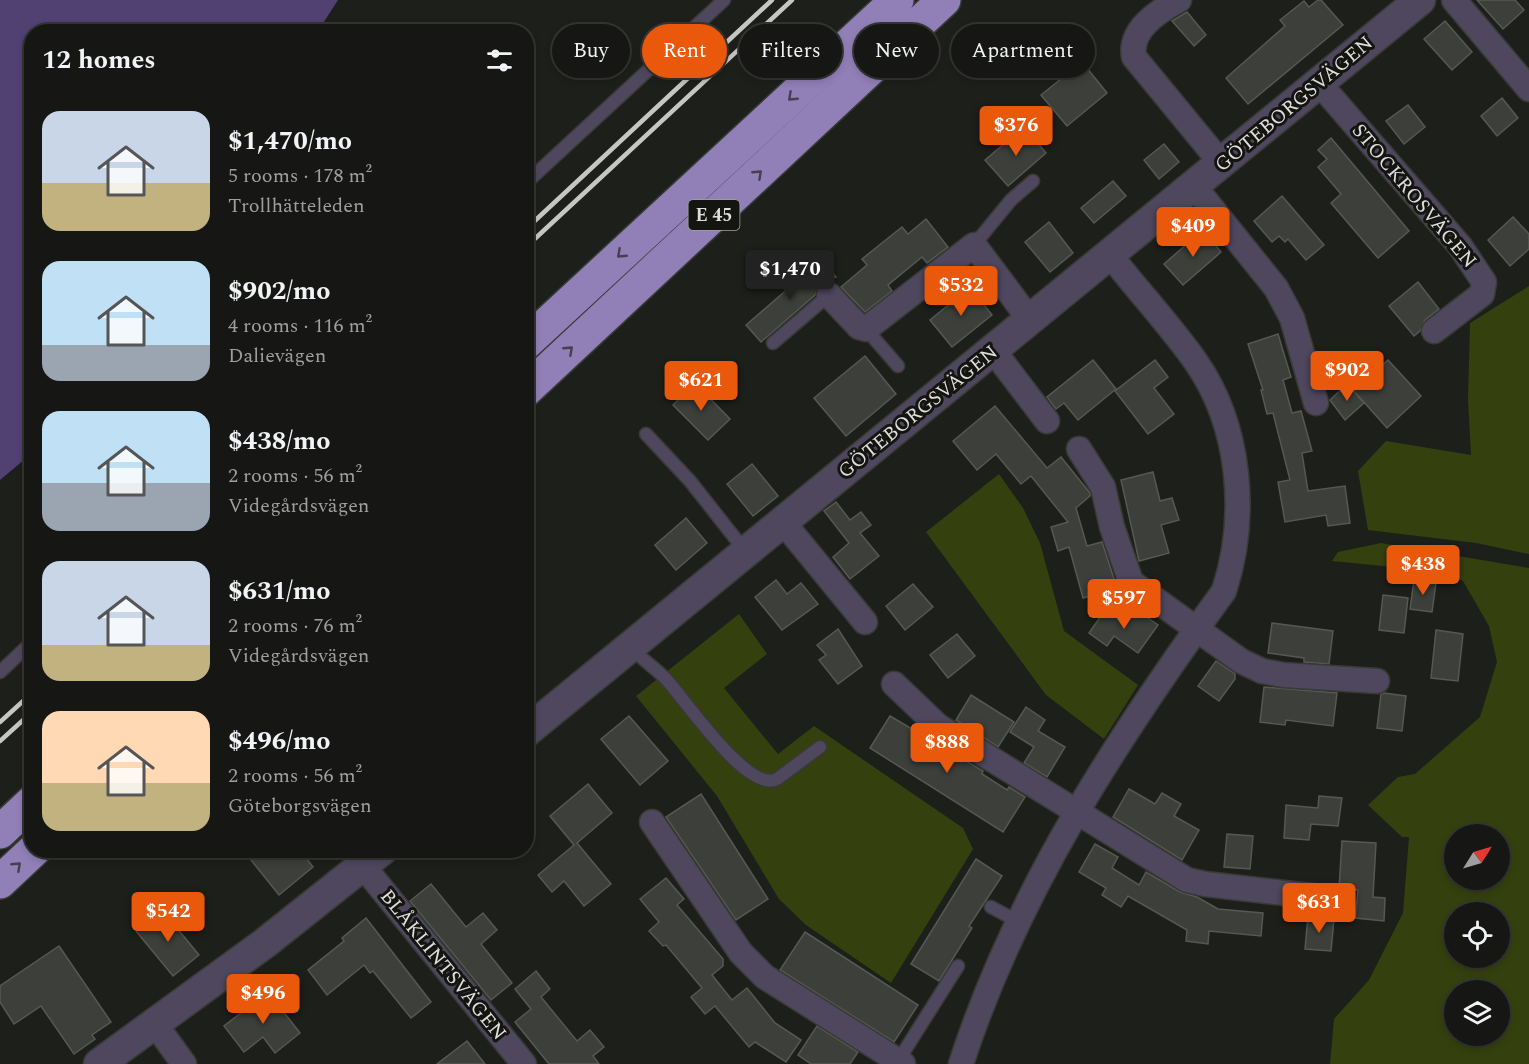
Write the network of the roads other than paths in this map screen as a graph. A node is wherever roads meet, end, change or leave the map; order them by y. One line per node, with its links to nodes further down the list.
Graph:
1 (724, 0): 10 (lane)
2 (897, 0): 19 (highway, E 45, one-way to 19)
3 (944, 0): 23 (highway, E 45, one-way to 3)
4 (1179, 0): 9 (street)
5 (1420, 0): 7 (street, GÖTEBORGSVÄGEN)
6 (1454, 0): 8 (street)
7 (1319, 83): 9 (street, GÖTEBORGSVÄGEN); 18 (street, STOCKROSVÄGEN)
8 (1529, 89)
9 (1222, 164): 12 (street, GÖTEBORGSVÄGEN)
10 (534, 176)
11 (1033, 181): 13 (lane)
12 (1194, 186): 14 (street, GÖTEBORGSVÄGEN); 24 (street)
13 (974, 245): 16 (street); 17 (street)
14 (1110, 255): 16 (street, GÖTEBORGSVÄGEN); 31 (street)
15 (829, 295): 17 (street); 20 (lane)
16 (1030, 320): 21 (street, GÖTEBORGSVÄGEN)
17 (866, 329): 22 (lane)
18 (1434, 331)
19 (534, 336)
20 (773, 343)
21 (993, 350): 25 (street); 28 (street, GÖTEBORGSVÄGEN)
22 (898, 366)
23 (534, 383)
24 (1316, 403)
25 (1047, 421)
26 (645, 434): 29 (lane)
27 (1079, 449): 31 (street)
28 (783, 522): 29 (street, GÖTEBORGSVÄGEN); 30 (street)
29 (746, 552): 32 (street, GÖTEBORGSVÄGEN)
30 (865, 622)
31 (1197, 628): 35 (street); 40 (street)
32 (631, 647): 37 (street, GÖTEBORGSVÄGEN); 38 (lane)
33 (24, 650): 34 (lane)
34 (0, 672)
35 (1377, 681)
36 (894, 684): 40 (street)
37 (534, 726)
38 (820, 747)
39 (24, 810): 42 (highway)
40 (1077, 811): 46 (street); 48 (street)
41 (652, 822): 51 (street)
42 (0, 832)
43 (26, 858): 45 (highway, one-way to 43)
44 (373, 858): 50 (street); 54 (street, BLÅKLINTSVÄGEN)
45 (0, 882)
46 (1320, 897)
47 (991, 907): 48 (lane)
48 (1017, 921): 55 (street)
49 (958, 966): 51 (lane)
50 (155, 1024): 52 (street); 53 (street)
51 (901, 1062)
52 (99, 1064)
53 (184, 1064)
54 (524, 1064)
55 (961, 1064)

